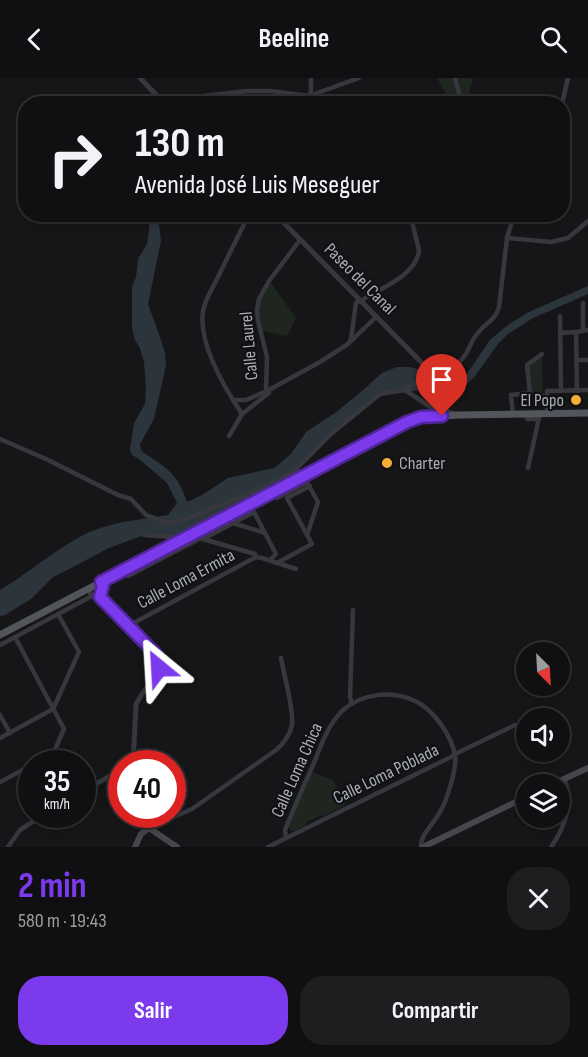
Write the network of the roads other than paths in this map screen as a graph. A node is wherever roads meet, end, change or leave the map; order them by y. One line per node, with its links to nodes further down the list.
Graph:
1 (140, 78): 6 (street)
2 (311, 78): 8 (street)
3 (358, 78): 8 (street)
4 (455, 78): 9 (street)
5 (568, 78): 10 (street)
6 (157, 96)
7 (204, 96): 8 (street)
8 (309, 96)
9 (460, 96)
10 (564, 96)
11 (588, 220): 16 (street)
12 (245, 222): 36 (street)
13 (283, 222): 17 (street, Paseo del Canal)
14 (412, 222): 18 (street)
15 (512, 222): 16 (street)
16 (507, 238): 29 (street)
17 (300, 240): 18 (street, Paseo del Canal); 33 (street, Calle Laurel)
18 (361, 301): 21 (street, Paseo del Canal); 25 (street)
19 (582, 303): 22 (street)
20 (560, 316): 24 (street)
21 (376, 317): 25 (street); 29 (street, Paseo del Canal)
22 (586, 330): 23 (street)
23 (576, 332): 24 (street); 27 (street)
24 (560, 333): 34 (street)
25 (348, 344): 30 (street)
26 (542, 354): 39 (street)
27 (577, 360): 28 (street); 35 (street)
28 (588, 360)
29 (419, 379): 31 (street)
30 (283, 382): 33 (street); 38 (street)
31 (405, 390): 40 (street); 44 (street)
32 (588, 390): 35 (street)
33 (267, 391): 36 (street)
34 (561, 391): 35 (street); 41 (street)
35 (577, 391)
36 (233, 400): 38 (street)
37 (588, 413): 41 (main road)
38 (242, 414): 43 (street)
39 (513, 414): 40 (main road); 41 (main road)
40 (459, 415): 47 (main road)
41 (542, 415): 42 (street); 45 (street)
42 (527, 419)
43 (229, 436)
44 (0, 439)
45 (528, 468)
46 (308, 485): 47 (street); 52 (street); 52 (street)
47 (268, 494): 49 (main road)
48 (233, 523): 50 (street); 50 (street); 53 (street)
49 (194, 533): 53 (street); 54 (main road)
50 (265, 533): 56 (street)
51 (144, 535): 54 (street)
52 (307, 535): 57 (street)
53 (202, 538): 55 (street); 59 (street)
54 (175, 543): 60 (main road)
55 (256, 557): 56 (street); 66 (street, Calle Loma Ermita)
56 (270, 560): 57 (street)
57 (277, 562): 58 (street)
58 (296, 569)
59 (128, 576)
60 (101, 582): 61 (main road); 63 (street)
61 (88, 589): 62 (street); 67 (main road)
62 (92, 596): 63 (street); 65 (street)
63 (100, 597): 66 (street)
64 (353, 610): 71 (street)
65 (58, 614): 68 (street); 72 (street)
66 (128, 626): 78 (street)
67 (0, 635)
68 (15, 637): 69 (street); 72 (street)
69 (0, 645)
70 (281, 658): 85 (street)
71 (352, 704): 79 (street, Calle Loma Chica); 89 (street, Calle Loma Chica)
72 (53, 709): 75 (street); 77 (street)
73 (0, 715): 75 (street)
74 (515, 725): 79 (street, Calle Loma Poblada)
75 (10, 733): 76 (street)
76 (0, 738)
77 (55, 750)
78 (133, 750)
79 (454, 754): 89 (street, Calle Loma Poblada); 94 (street, Calle Loma Chica)
80 (588, 768): 82 (main road)
81 (18, 772): 83 (street)
82 (570, 776)
83 (0, 782)
84 (516, 802): 94 (main road)
85 (186, 812)
86 (23, 828): 90 (street)
87 (149, 828): 91 (main road); 92 (main road)
88 (562, 828): 95 (street)
89 (286, 838): 93 (street, Calle Loma Poblada)
90 (8, 847)
91 (135, 847)
92 (177, 847)
93 (268, 847)
94 (422, 847)
95 (551, 847)

